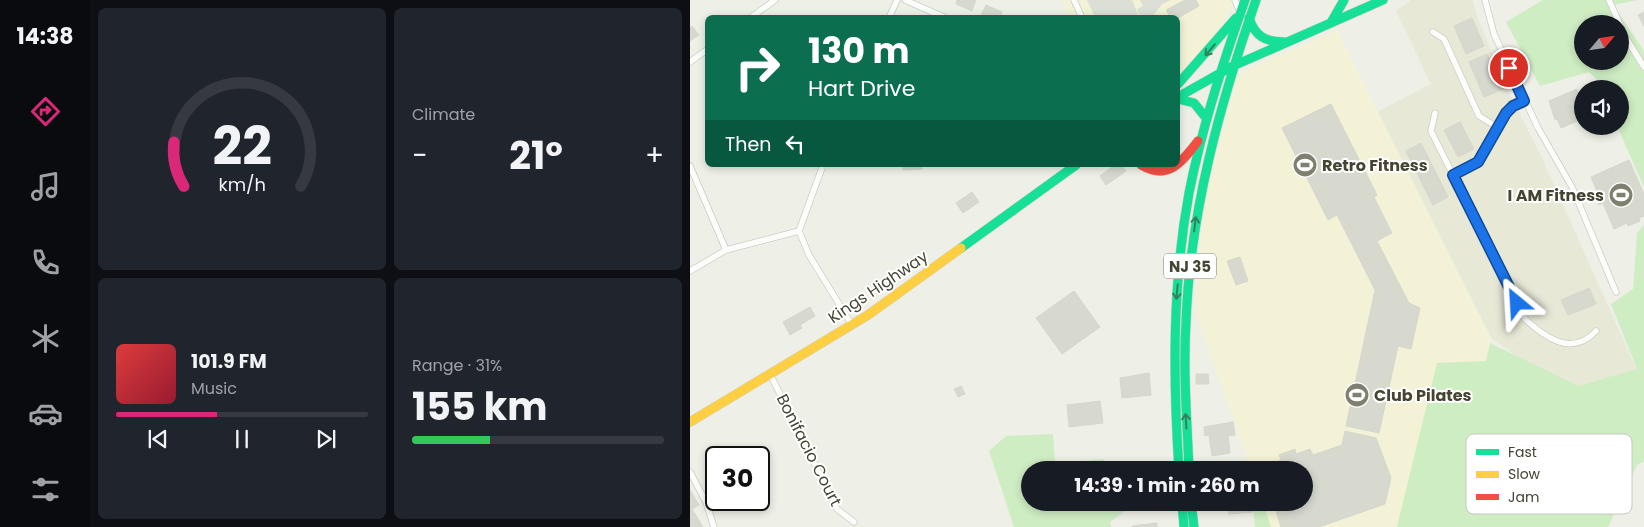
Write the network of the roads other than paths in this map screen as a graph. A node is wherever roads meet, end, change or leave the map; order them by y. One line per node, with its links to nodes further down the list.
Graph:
1 (774, 0): 13 (street)
2 (897, 0): 14 (street)
3 (905, 0): 15 (street)
4 (1074, 0): 16 (street)
5 (1235, 0): 12 (street)
6 (1245, 0): 12 (main road, NJ 35)
7 (1256, 0): 17 (main road, NJ 35)
8 (1344, 0): 18 (main road)
9 (1383, 0): 18 (main road)
10 (1485, 0): 29 (street)
11 (1610, 0): 24 (street)
12 (1240, 14): 25 (main road, NJ 35); 26 (main road, one-way to 26)
13 (754, 15)
14 (890, 15)
15 (939, 15)
16 (1081, 15)
17 (1250, 18): 20 (main road); 23 (main road, NJ 35)
18 (1332, 22): 20 (main road)
19 (1434, 32): 32 (street)
20 (1284, 42): 23 (main road)
21 (705, 51): 22 (street)
22 (690, 62)
23 (1233, 66): 25 (main road); 50 (main road, NJ 35, one-way to 23)
24 (1644, 67)
25 (1220, 73): 27 (main road); 31 (main road, NJ 35)
26 (1180, 82)
27 (1180, 97)
28 (1180, 99): 31 (main road)
29 (1524, 101): 32 (street); 44 (street)
30 (1435, 113): 40 (street)
31 (1207, 119): 33 (main road, NJ 35)
32 (1497, 127): 40 (street)
33 (1202, 137): 34 (main road); 49 (main road, NJ 35, one-way to 49)
34 (1180, 163)
35 (690, 166): 42 (street)
36 (822, 167): 41 (street)
37 (1073, 167): 45 (main road, Kings Highway)
38 (1146, 167): 39 (main road)
39 (1175, 167)
40 (1453, 175): 46 (street)
41 (799, 231): 42 (street); 45 (street)
42 (726, 250): 43 (street)
43 (690, 271)
44 (1616, 292)
45 (852, 324): 47 (main road, Kings Highway)
46 (1596, 331)
47 (770, 374): 48 (main road, Kings Highway); 54 (street, Bonifacio Court)
48 (690, 422)
49 (1178, 461)
50 (1189, 461)
51 (690, 472): 55 (street)
52 (1183, 511): 56 (main road)
53 (1193, 511): 57 (main road)
54 (854, 522)
55 (714, 527)
56 (1184, 527)
57 (1194, 527)

